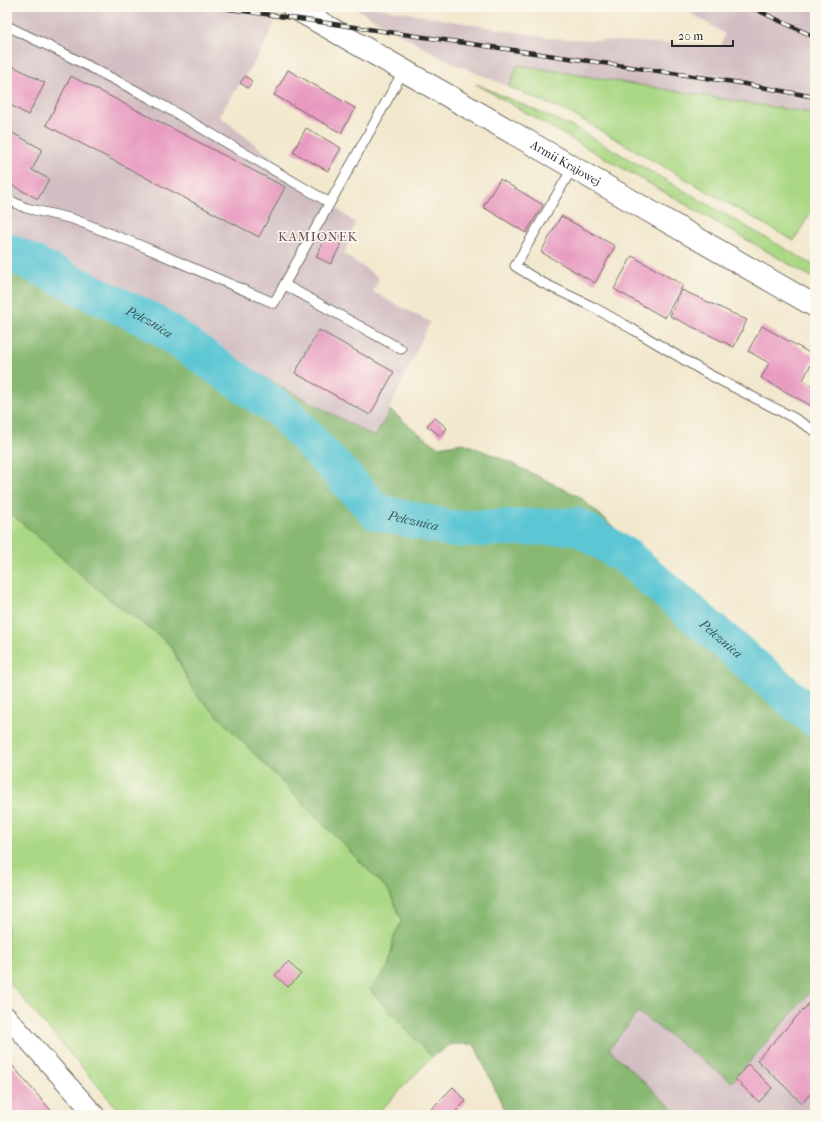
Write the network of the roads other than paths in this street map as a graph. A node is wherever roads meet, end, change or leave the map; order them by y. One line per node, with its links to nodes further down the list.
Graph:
1 (293, 7): 3 (main road, Armii Krajowej)
2 (7, 26): 6 (lane)
3 (404, 70): 4 (main road, Armii Krajowej); 6 (lane)
4 (573, 167): 8 (main road, Armii Krajowej); 10 (lane)
5 (7, 199): 7 (lane)
6 (330, 203): 7 (lane)
7 (285, 284): 9 (lane)
8 (815, 306)
9 (401, 349)
10 (815, 431)
11 (7, 1017): 12 (street)
12 (95, 1115)

